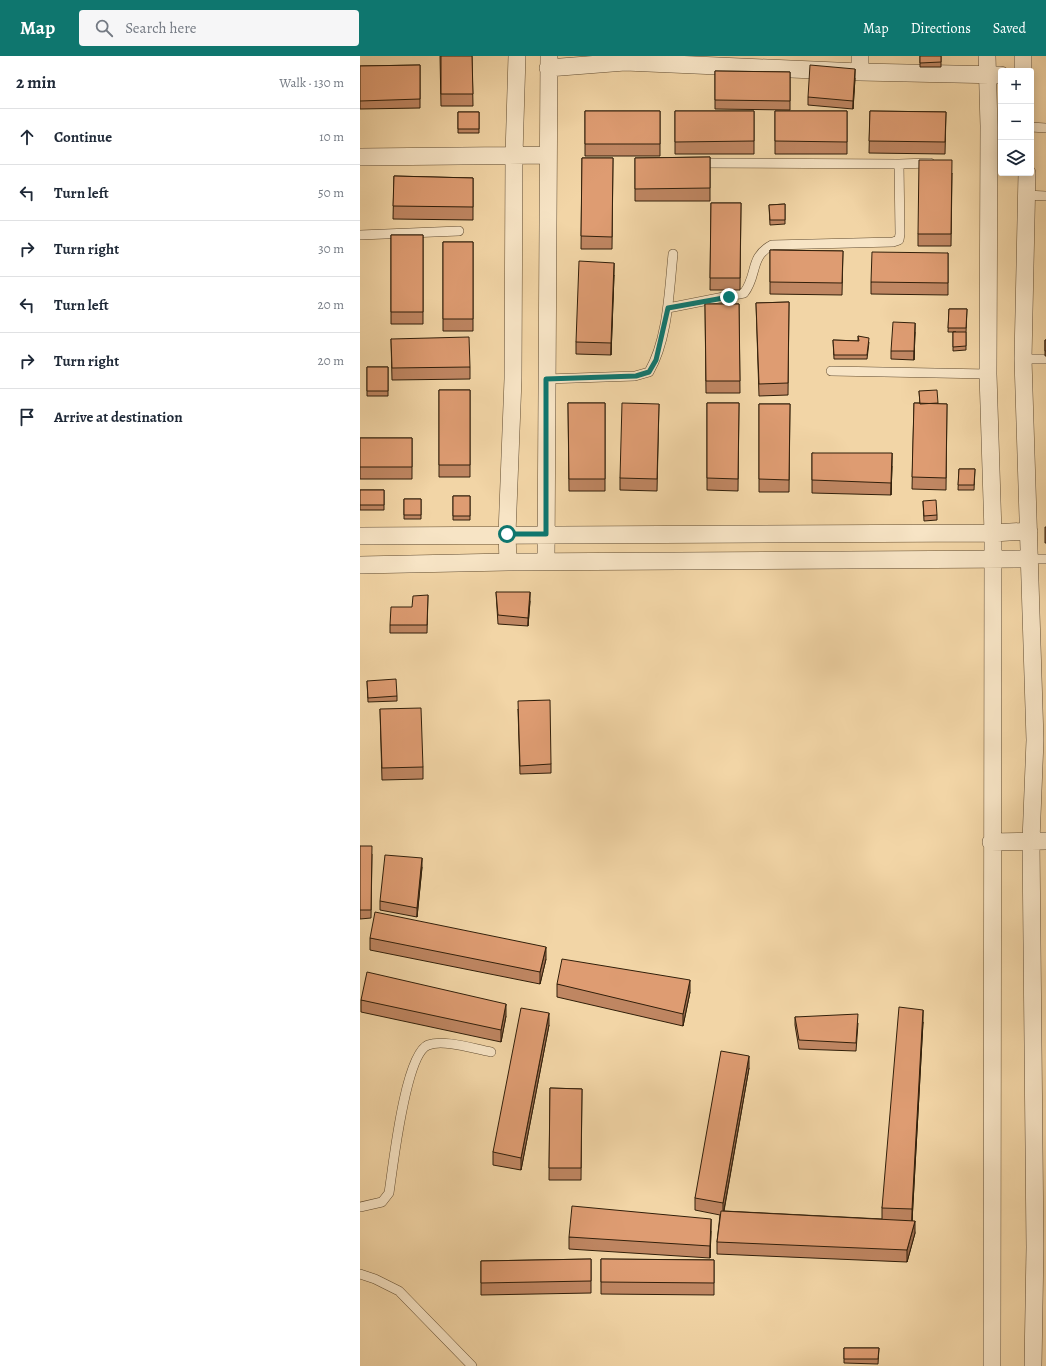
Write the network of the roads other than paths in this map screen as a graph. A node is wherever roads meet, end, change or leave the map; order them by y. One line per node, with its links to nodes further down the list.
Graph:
1 (517, 56): 12 (street)
2 (987, 56): 9 (street)
3 (1023, 56): 8 (street)
4 (625, 59): 5 (street); 6 (street)
5 (668, 60): 7 (street)
6 (548, 62): 13 (street)
7 (860, 64): 9 (street)
8 (1023, 68)
9 (994, 75): 28 (street)
10 (1034, 127): 11 (lane)
11 (1046, 128)
12 (514, 155): 13 (street); 14 (street); 32 (street)
13 (547, 155): 29 (street)
14 (360, 157)
15 (934, 162): 17 (lane)
16 (687, 163): 17 (lane)
17 (899, 164): 24 (lane)
18 (1027, 176): 19 (street)
19 (1026, 195): 20 (lane); 25 (street)
20 (1046, 196)
21 (459, 231): 22 (lane)
22 (360, 235)
23 (673, 254): 24 (lane)
24 (668, 308): 29 (lane)
25 (1023, 358): 26 (lane); 30 (street)
26 (1046, 358)
27 (831, 371): 28 (lane)
28 (988, 374): 31 (street)
29 (546, 379): 33 (street)
30 (1029, 531): 31 (street); 35 (street)
31 (993, 533): 33 (street); 36 (street)
32 (507, 534): 33 (street); 34 (street); 37 (street)
33 (546, 534): 38 (street)
34 (360, 536)
35 (1038, 559): 36 (street); 40 (street)
36 (993, 561): 38 (street); 42 (street)
37 (508, 562): 38 (street); 39 (street)
38 (546, 562)
39 (360, 565)
40 (1040, 740): 41 (street)
41 (1038, 841): 42 (street); 45 (street)
42 (991, 842): 48 (street)
43 (491, 1052): 44 (lane)
44 (360, 1207)
45 (1040, 1252): 49 (street)
46 (360, 1274): 47 (lane)
47 (472, 1366)
48 (992, 1366)
49 (1033, 1366)

